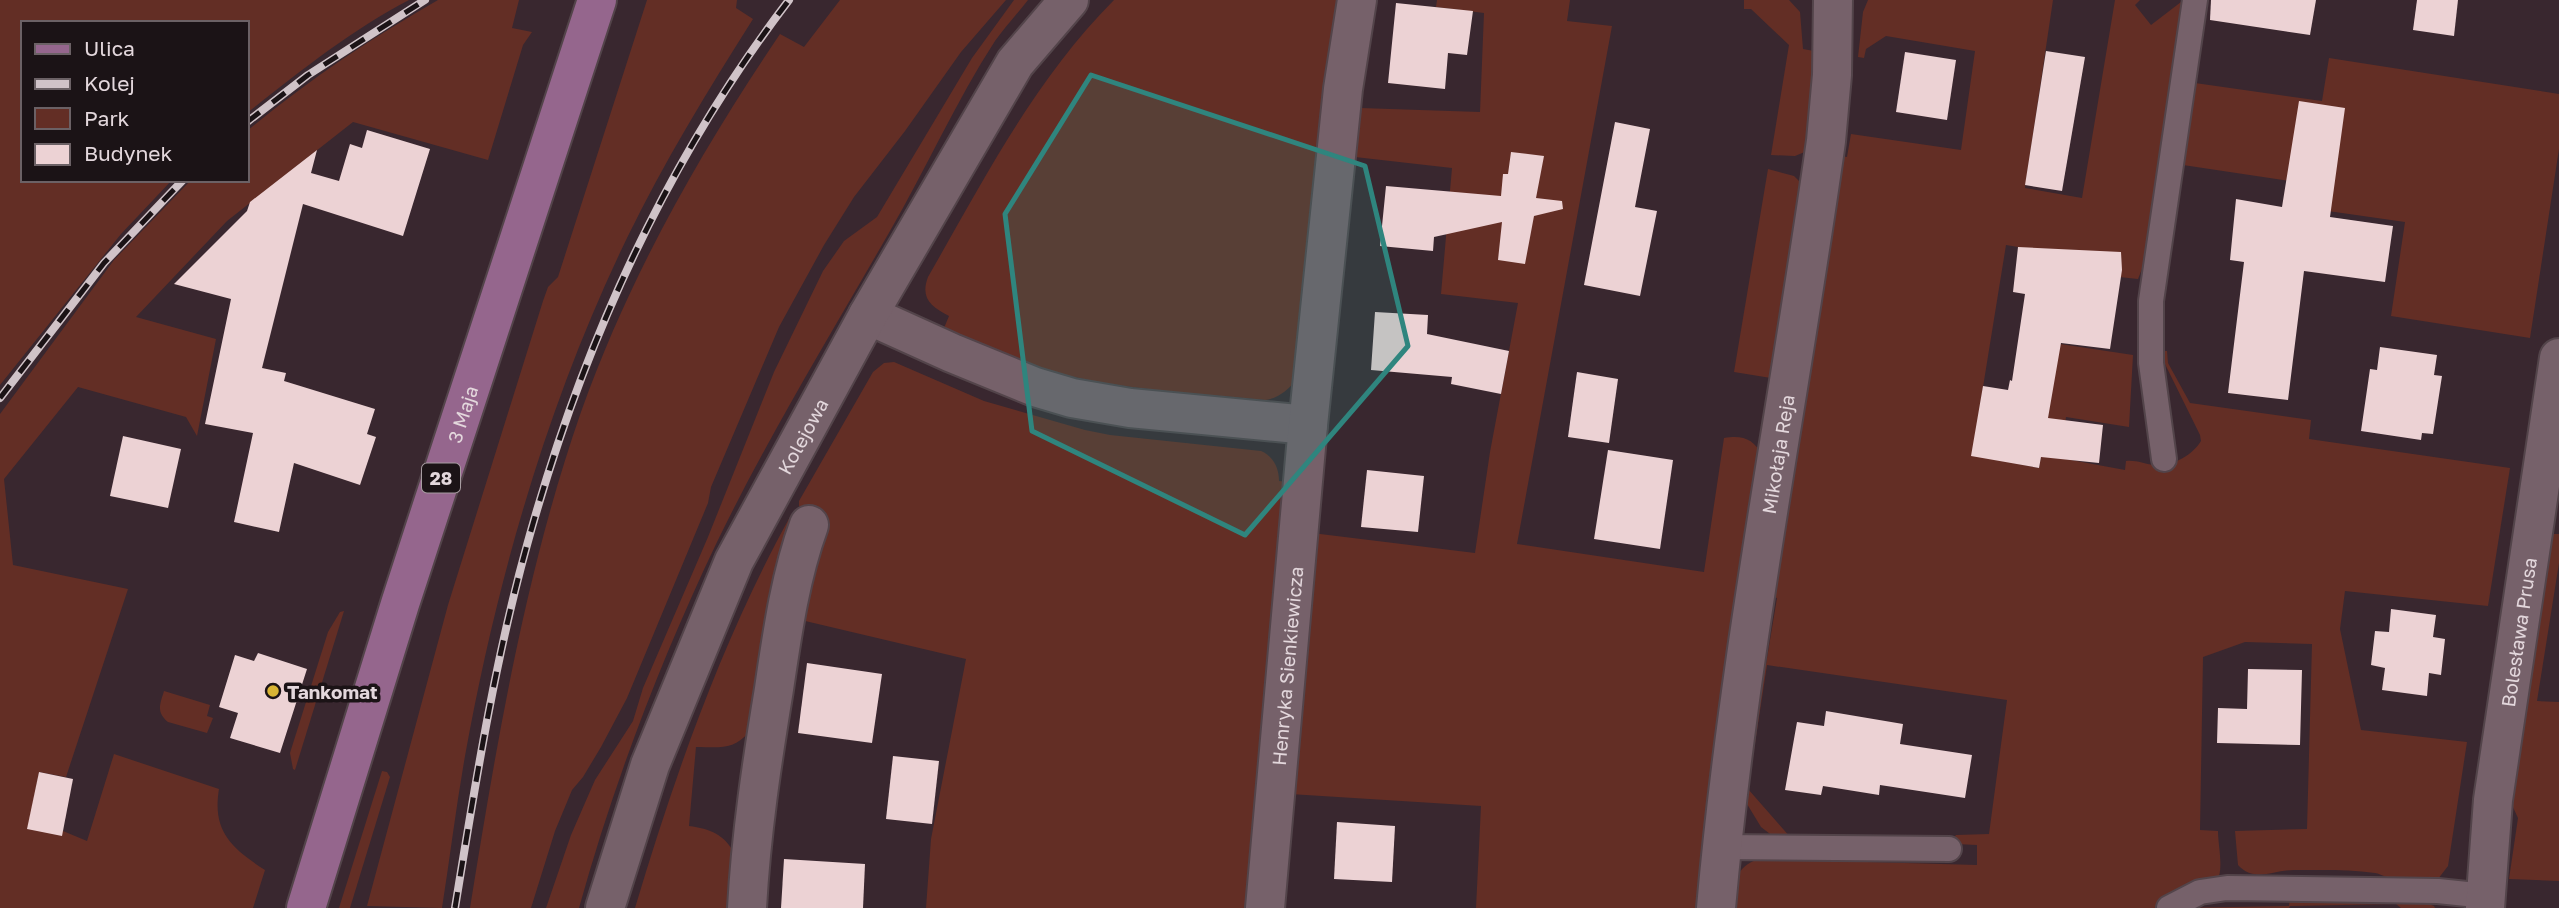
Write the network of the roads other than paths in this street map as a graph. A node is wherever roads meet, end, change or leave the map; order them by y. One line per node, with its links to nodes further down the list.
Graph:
1 (597, 0): 14 (main road, 3 Maja / 28)
2 (1069, 0): 6 (street, Kolejowa)
3 (1357, 0): 8 (street, Henryka Sienkiewicza)
4 (1833, 0): 11 (street, Mikołaja Reja)
5 (2195, 0): 9 (lane)
6 (868, 315): 8 (street); 15 (street, Kolejowa)
7 (2559, 358): 13 (street, Bolesława Prusa)
8 (1308, 425): 17 (street, Henryka Sienkiewicza)
9 (2164, 459)
10 (809, 525): 16 (street)
11 (1722, 847): 12 (lane); 18 (street, Mikołaja Reja)
12 (1949, 849)
13 (2485, 902): 19 (lane)
14 (306, 908)
15 (605, 908)
16 (747, 908)
17 (1265, 908)
18 (1717, 908)
19 (2169, 908)

